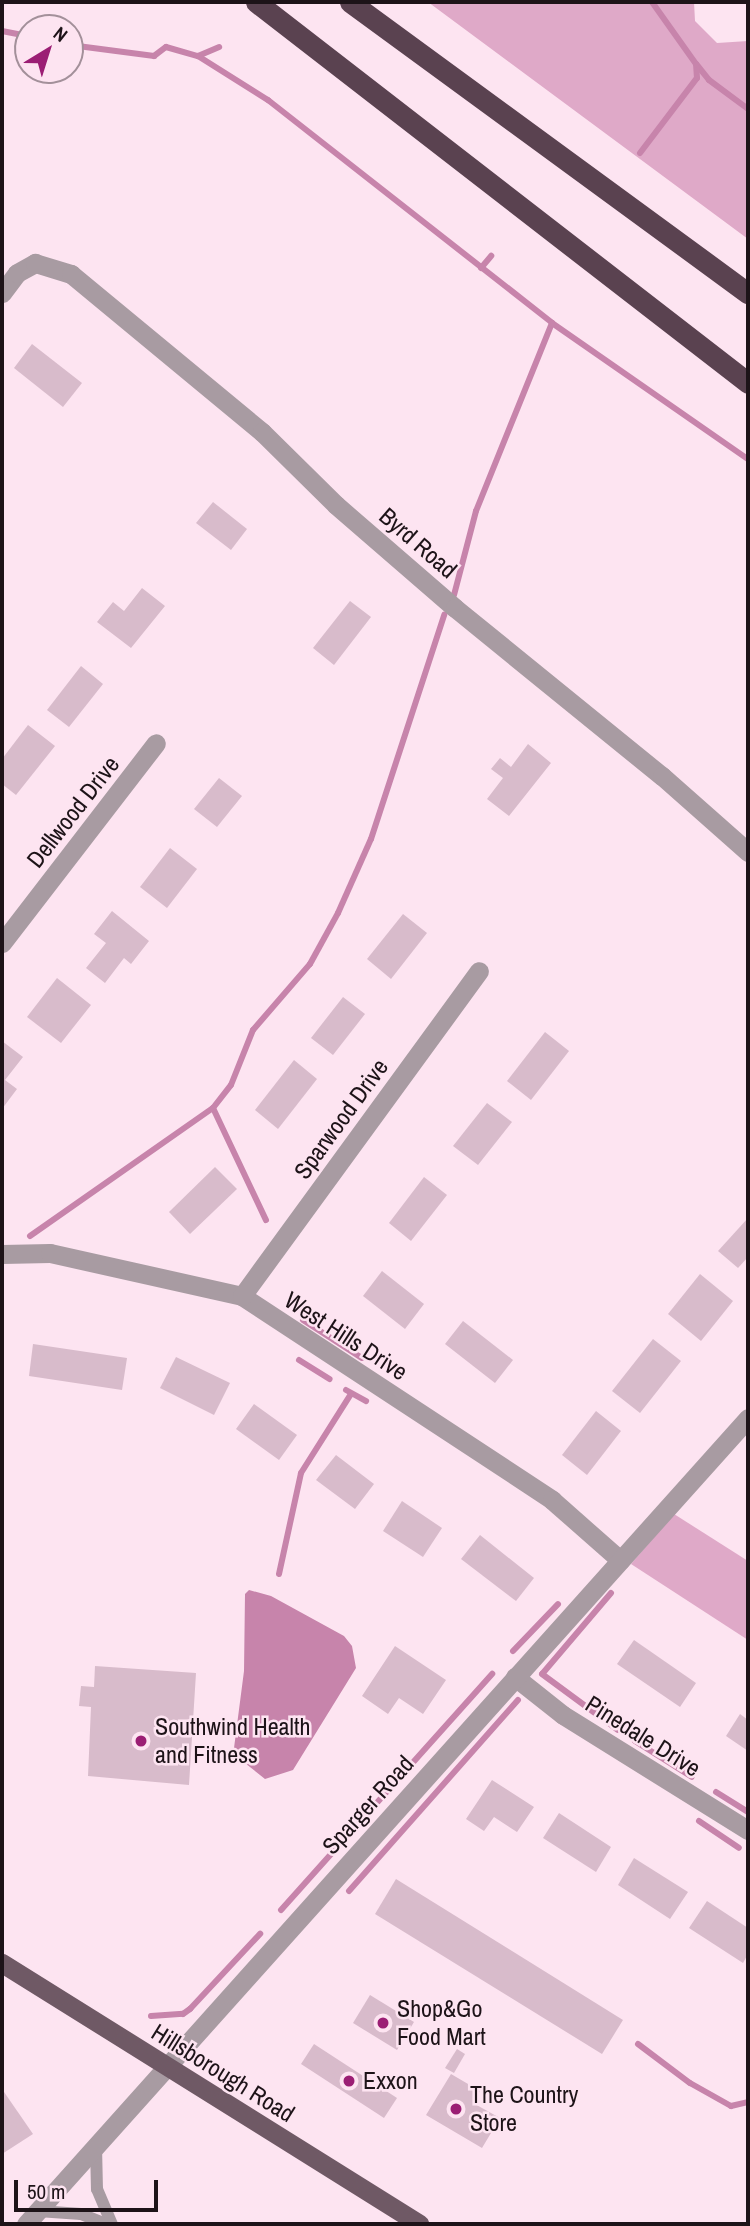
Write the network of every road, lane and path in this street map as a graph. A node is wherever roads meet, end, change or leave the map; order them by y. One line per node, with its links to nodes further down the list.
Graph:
1 (256, 2): 5 (highway)
2 (350, 2): 4 (highway)
3 (2, 293): 7 (street, Byrd Road)
4 (748, 293)
5 (748, 383)
6 (156, 743): 8 (street, Dellwood Drive)
7 (748, 852)
8 (2, 943)
9 (479, 971): 11 (street, Sparwood Drive)
10 (2, 1254): 11 (street, West Hills Drive)
11 (242, 1296): 13 (street, West Hills Drive)
12 (748, 1418): 13 (street, Sparger Road)
13 (621, 1560): 14 (street, Sparger Road)
14 (515, 1677): 15 (street, Pinedale Drive); 17 (street, Sparger Road)
15 (748, 1830)
16 (2, 1963): 17 (main road, Hillsborough Road)
17 (166, 2066): 18 (street, Sparger Road); 22 (main road, Hillsborough Road)
18 (96, 2146): 19 (street, Sparger Road); 21 (lane)
19 (32, 2218): 20 (lane)
20 (106, 2224)
21 (112, 2224)
22 (419, 2224)

